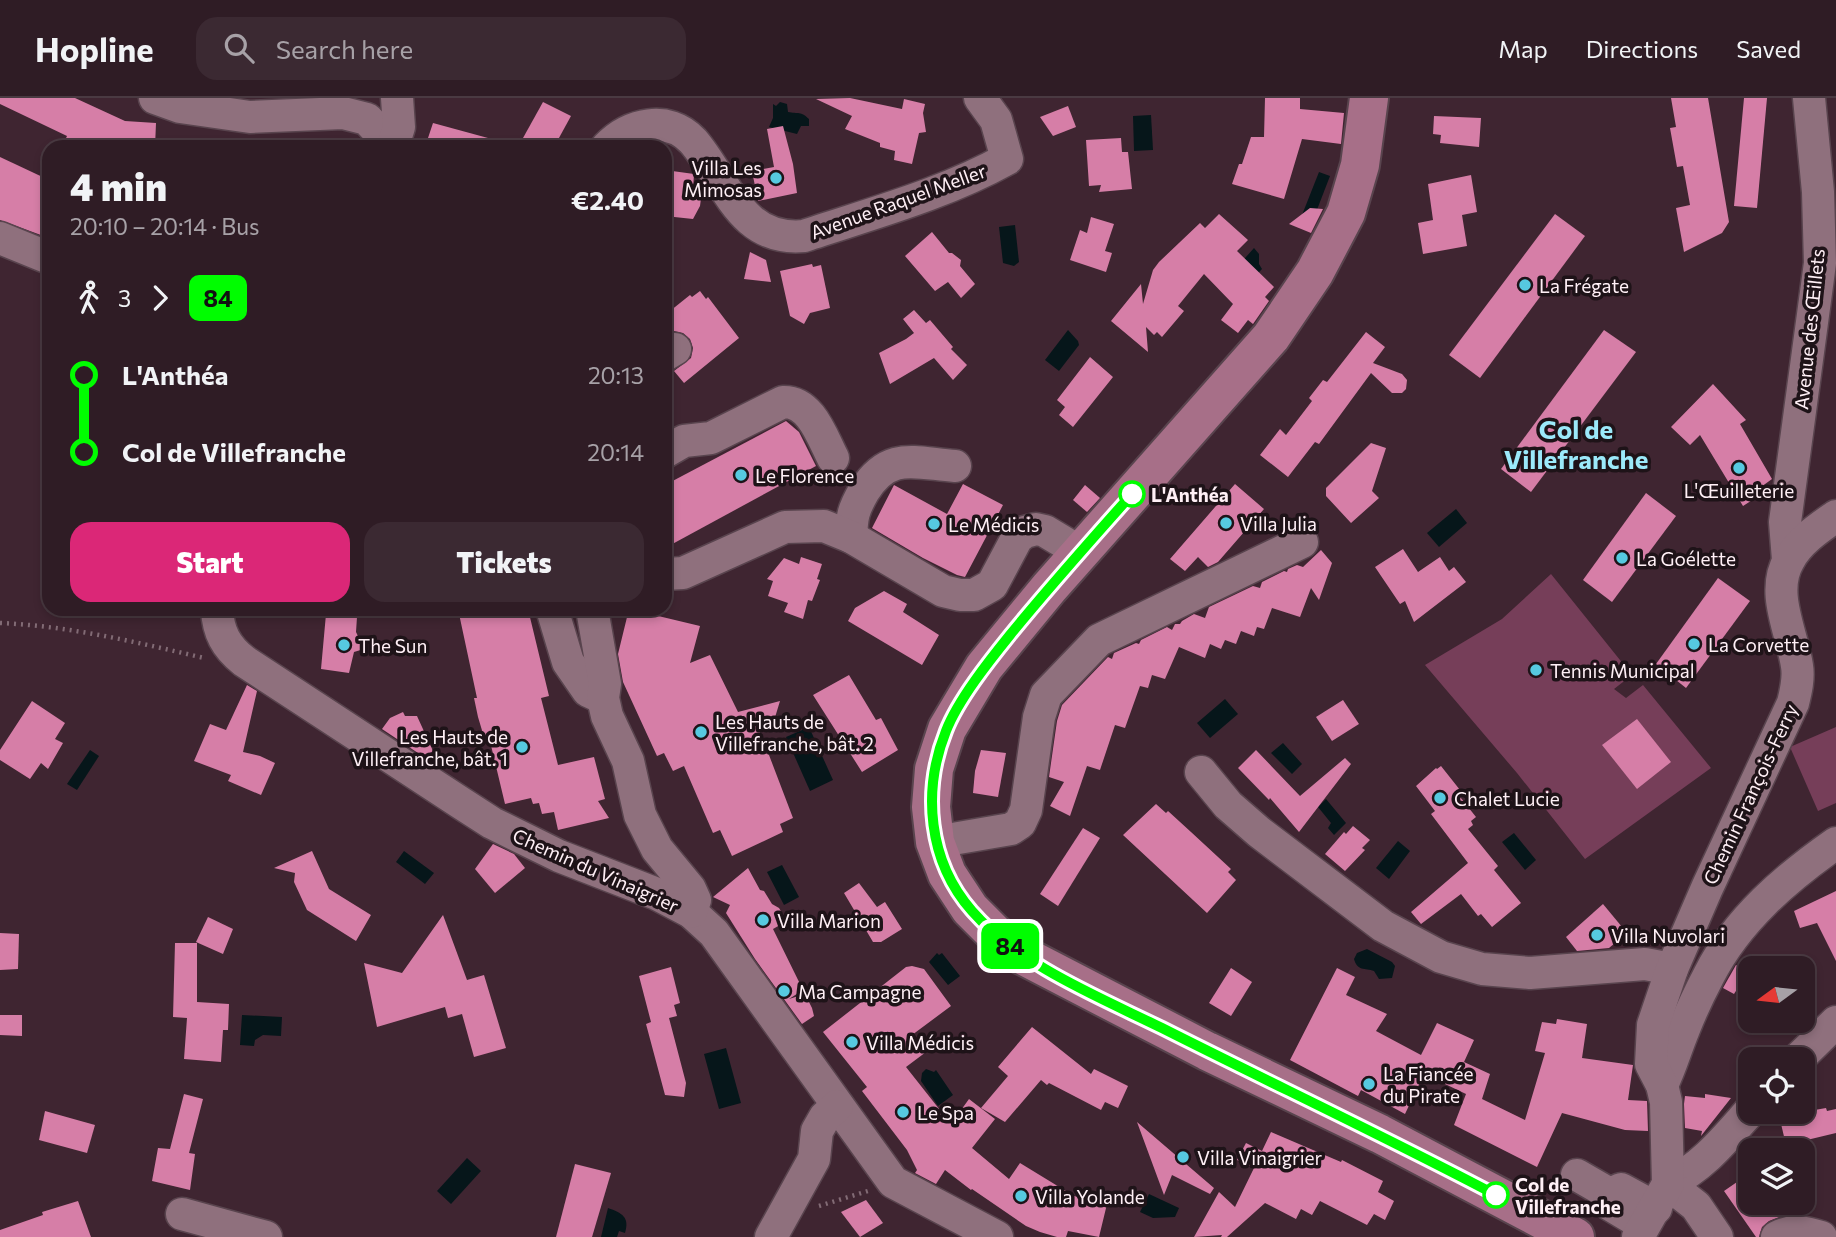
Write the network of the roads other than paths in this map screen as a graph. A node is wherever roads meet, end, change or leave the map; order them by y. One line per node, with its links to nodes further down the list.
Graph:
1 (155, 98): 6 (street)
2 (397, 98): 7 (street)
3 (980, 98): 8 (street, Avenue Raquel Meller)
4 (1369, 98): 17 (main road)
5 (1809, 98): 18 (street, Avenue des Œillets)
6 (386, 140)
7 (395, 140)
8 (613, 140)
9 (0, 238): 10 (street)
10 (42, 255)
11 (672, 448): 12 (street)
12 (833, 458)
13 (955, 466): 15 (street)
14 (1836, 516): 18 (street)
15 (851, 537): 17 (street); 19 (street)
16 (1302, 542): 25 (street)
17 (1080, 552): 25 (main road)
18 (1788, 560): 28 (street, Chemin François-Ferry)
19 (672, 574)
20 (218, 616): 27 (street, Chemin du Vinaigrier)
21 (554, 616): 23 (street)
22 (593, 616): 23 (street)
23 (603, 698): 27 (street)
24 (1200, 772): 28 (street)
25 (935, 842): 40 (main road)
26 (1836, 843): 31 (street)
27 (691, 912): 32 (street, Chemin du Vinaigrier)
28 (1672, 969): 31 (street, Chemin François-Ferry)
29 (1836, 1022): 30 (street)
30 (1810, 1047)
31 (1662, 1085): 35 (street, Chemin François-Ferry)
32 (837, 1106): 37 (street); 39 (street, Chemin du Vinaigrier)
33 (1739, 1124): 35 (street)
34 (1577, 1175): 35 (street)
35 (1651, 1213): 41 (street)
36 (182, 1214): 38 (street)
37 (776, 1227)
38 (267, 1237)
39 (997, 1237)
40 (1575, 1237)
41 (1717, 1237)
42 (1777, 1237): 43 (street)
43 (1821, 1237)

